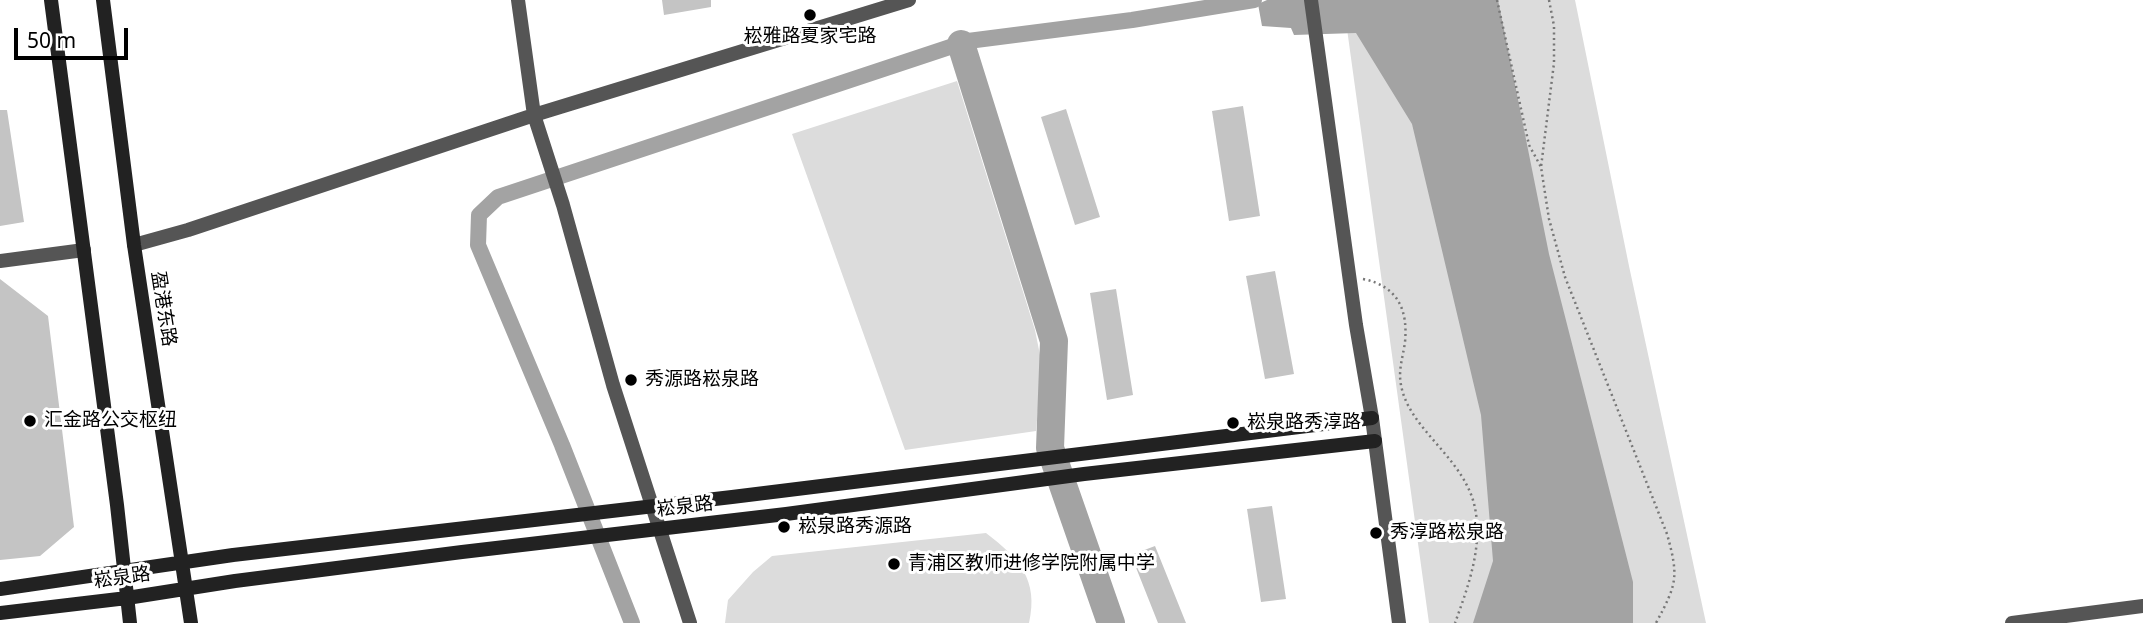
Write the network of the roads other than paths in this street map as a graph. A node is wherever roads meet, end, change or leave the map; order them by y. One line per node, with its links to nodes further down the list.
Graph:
1 (51, 0): 8 (street)
2 (103, 0): 7 (street, 盈港东路)
3 (518, 0): 6 (street)
4 (909, 0): 6 (street)
5 (1311, 0): 10 (street)
6 (534, 115): 7 (street); 12 (street)
7 (134, 244): 14 (street, 盈港东路)
8 (84, 250): 9 (street); 15 (street)
9 (0, 261)
10 (1372, 418): 11 (street); 12 (street, 崧泉路)
11 (1375, 441): 13 (street, 崧泉路); 24 (street)
12 (651, 506): 13 (street); 14 (street, 崧泉路)
13 (659, 529): 16 (street, 崧泉路); 23 (street)
14 (182, 562): 15 (street, 崧泉路); 16 (street, 盈港东路)
15 (124, 570): 17 (street, 崧泉路); 18 (street)
16 (187, 588): 18 (street, 崧泉路); 22 (street, 盈港东路)
17 (0, 589)
18 (127, 598): 20 (street, 崧泉路); 21 (street)
19 (2143, 606): 25 (street)
20 (0, 614)
21 (130, 623)
22 (191, 623)
23 (690, 623)
24 (1399, 623)
25 (2012, 623)

